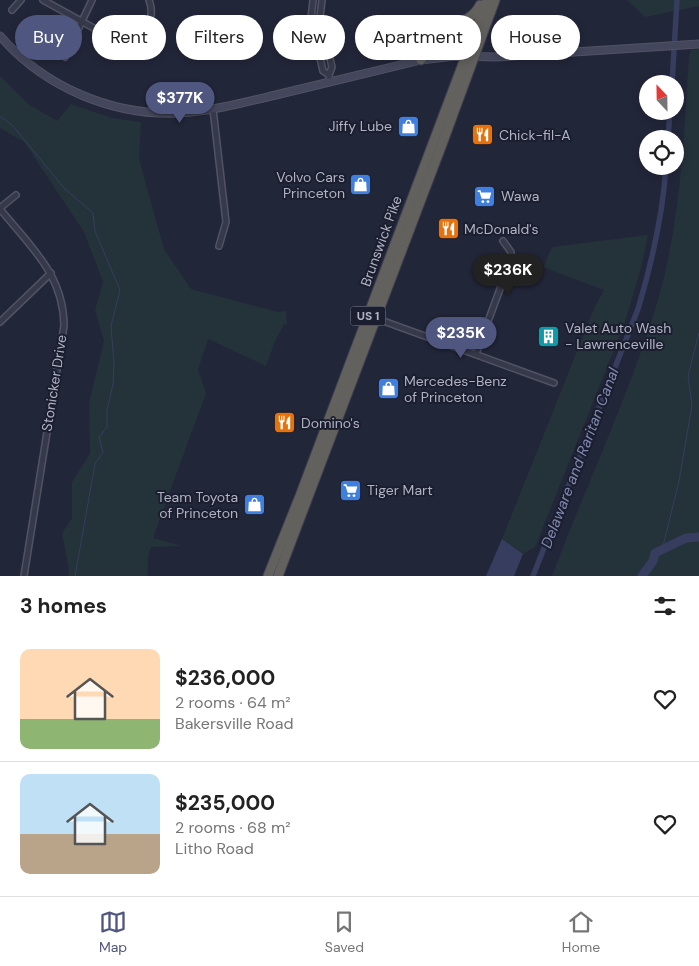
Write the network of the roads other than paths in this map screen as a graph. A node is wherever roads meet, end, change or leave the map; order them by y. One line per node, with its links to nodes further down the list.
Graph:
1 (21, 0): 10 (street)
2 (43, 0): 13 (street)
3 (92, 0): 18 (street)
4 (149, 0): 18 (street)
5 (313, 0): 12 (street)
6 (322, 0): 11 (street)
7 (483, 0): 16 (highway)
8 (487, 0): 17 (highway, Brunswick Pike / US 1)
9 (495, 0): 19 (highway, Brunswick Pike / US 1)
10 (12, 10)
11 (320, 10): 12 (street); 15 (street)
12 (312, 11): 14 (street)
13 (71, 15)
14 (311, 15)
15 (321, 15)
16 (473, 15)
17 (481, 19)
18 (82, 21)
19 (481, 30)
20 (0, 36): 29 (main road)
21 (699, 44): 22 (main road)
22 (481, 56)
23 (321, 60): 28 (street)
24 (330, 60): 28 (street)
25 (421, 60): 28 (main road)
26 (467, 60): 40 (highway, Brunswick Pike / US 1)
27 (468, 60): 35 (highway, Brunswick Pike / US 1)
28 (330, 78): 29 (main road)
29 (213, 108): 33 (street)
30 (16, 195): 31 (street)
31 (0, 209): 34 (street, Stonicker Drive)
32 (503, 241): 37 (street)
33 (219, 246)
34 (51, 273): 36 (street); 39 (street, Stonicker Drive)
35 (375, 318): 37 (street); 41 (highway, Brunswick Pike / US 1)
36 (0, 322)
37 (476, 354): 38 (street)
38 (554, 383)
39 (24, 576)
40 (268, 576)
41 (278, 576)

